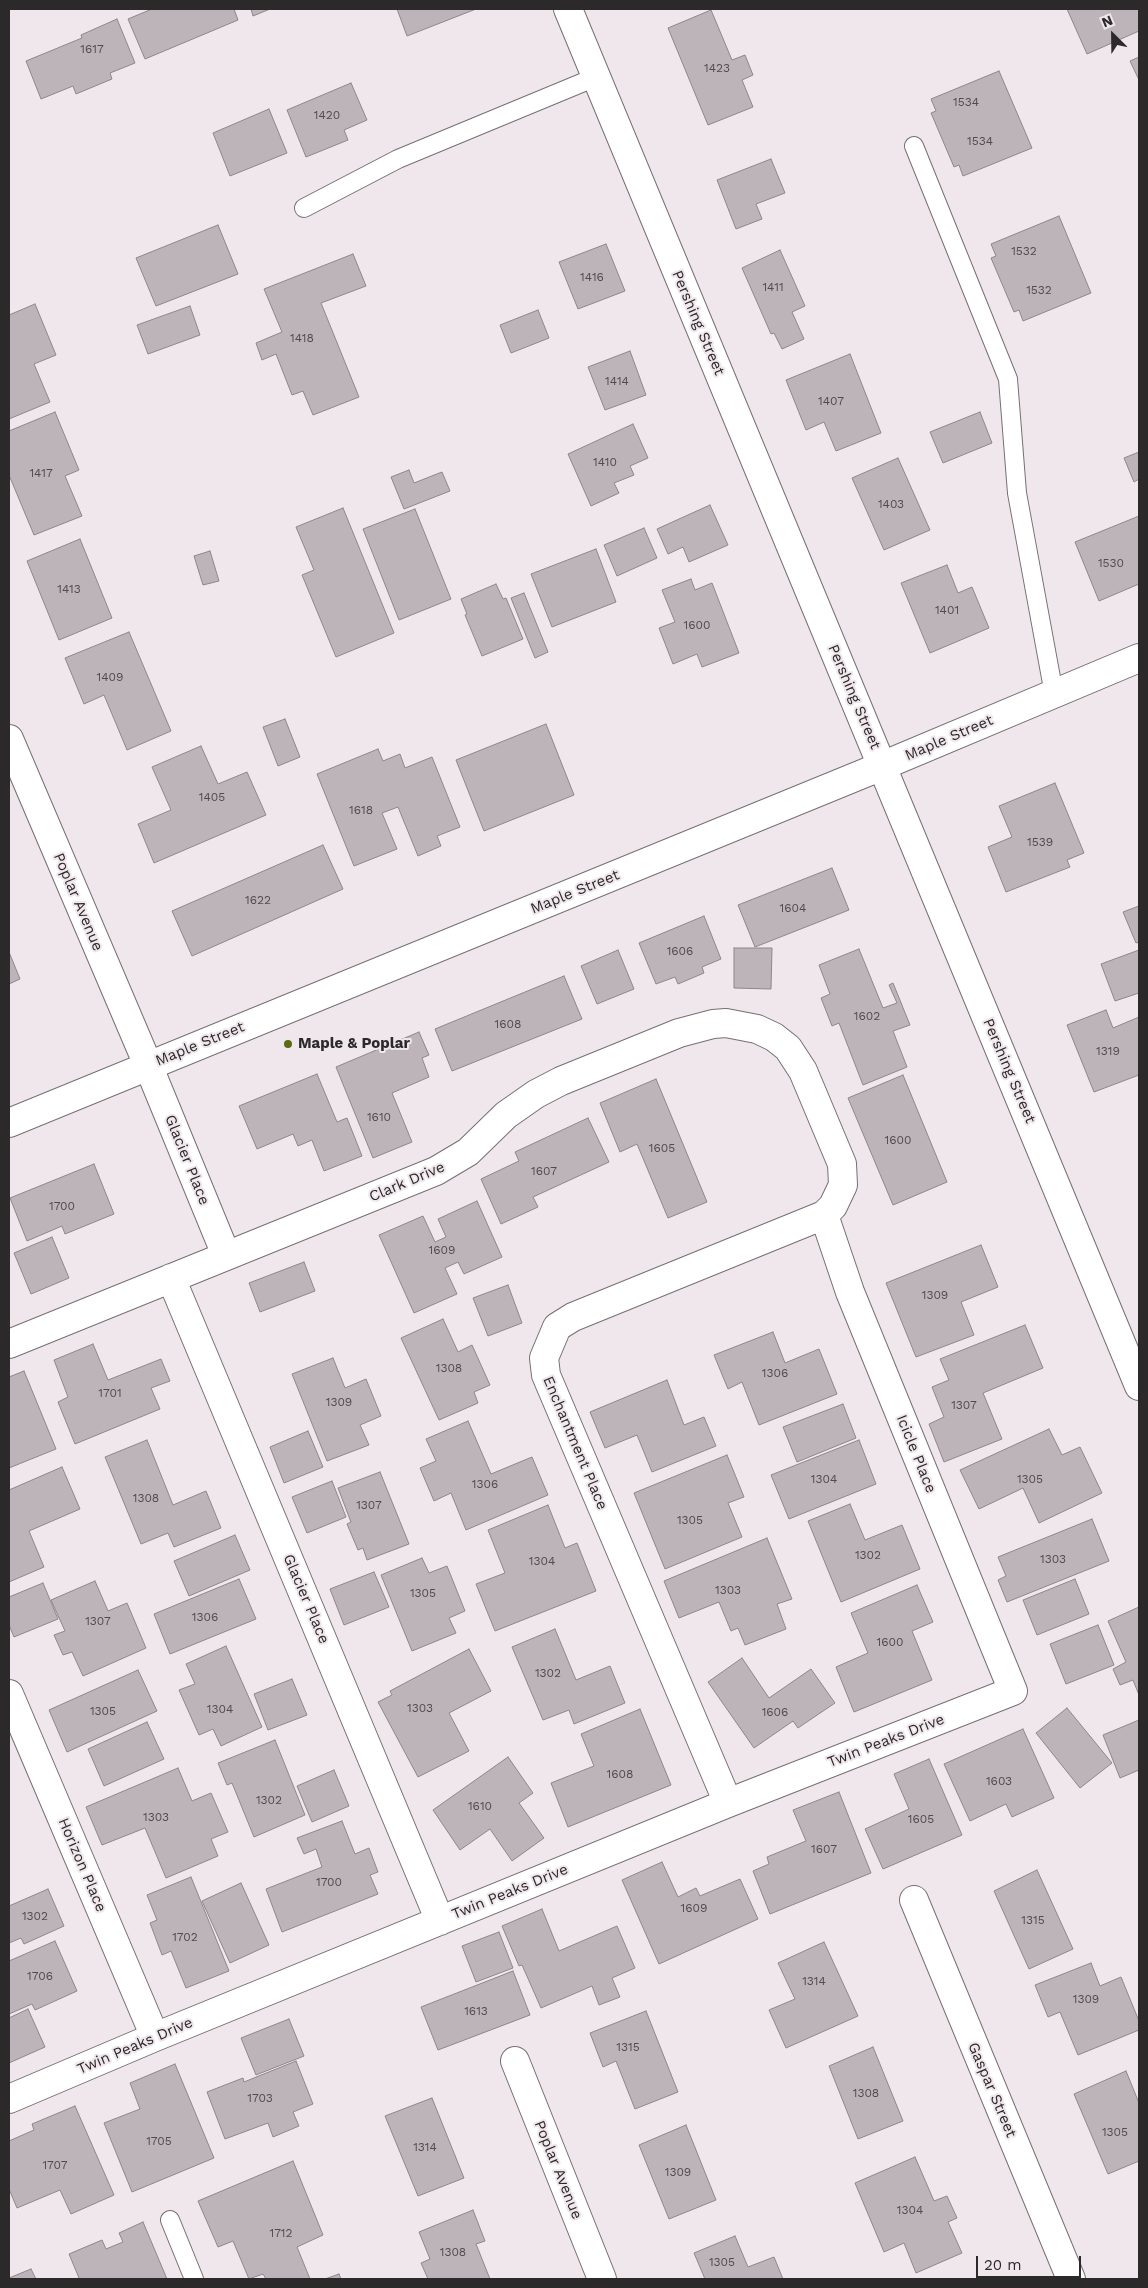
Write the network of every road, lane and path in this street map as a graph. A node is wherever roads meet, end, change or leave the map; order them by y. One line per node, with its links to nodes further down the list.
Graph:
1 (568, 9): 2 (street, Pershing Street)
2 (596, 77): 4 (lane); 8 (street, Pershing Street)
3 (914, 146): 6 (lane)
4 (304, 208)
5 (1139, 658): 6 (street, Maple Street)
6 (1054, 694): 8 (street, Maple Street)
7 (9, 739): 9 (street, Poplar Avenue)
8 (882, 766): 9 (street, Maple Street); 15 (street, Pershing Street)
9 (148, 1066): 10 (street, Maple Street); 12 (street, Glacier Place)
10 (9, 1123)
11 (824, 1215): 12 (street, Clark Drive); 16 (street, Icicle Place); 18 (street, Enchantment Place)
12 (226, 1255): 13 (street, Clark Drive)
13 (172, 1278): 14 (street, Clark Drive); 20 (street, Glacier Place)
14 (9, 1344)
15 (1139, 1386)
16 (1013, 1691): 18 (street, Twin Peaks Drive)
17 (9, 1694): 21 (street, Horizon Place)
18 (728, 1803): 20 (street, Twin Peaks Drive)
19 (914, 1900): 27 (street, Gaspar Street)
20 (440, 1921): 21 (street, Twin Peaks Drive)
21 (154, 2037): 23 (street, Twin Peaks Drive)
22 (515, 2061): 26 (street, Poplar Avenue)
23 (9, 2099)
24 (170, 2220): 25 (lane)
25 (194, 2279)
26 (602, 2279)
27 (1071, 2279)

